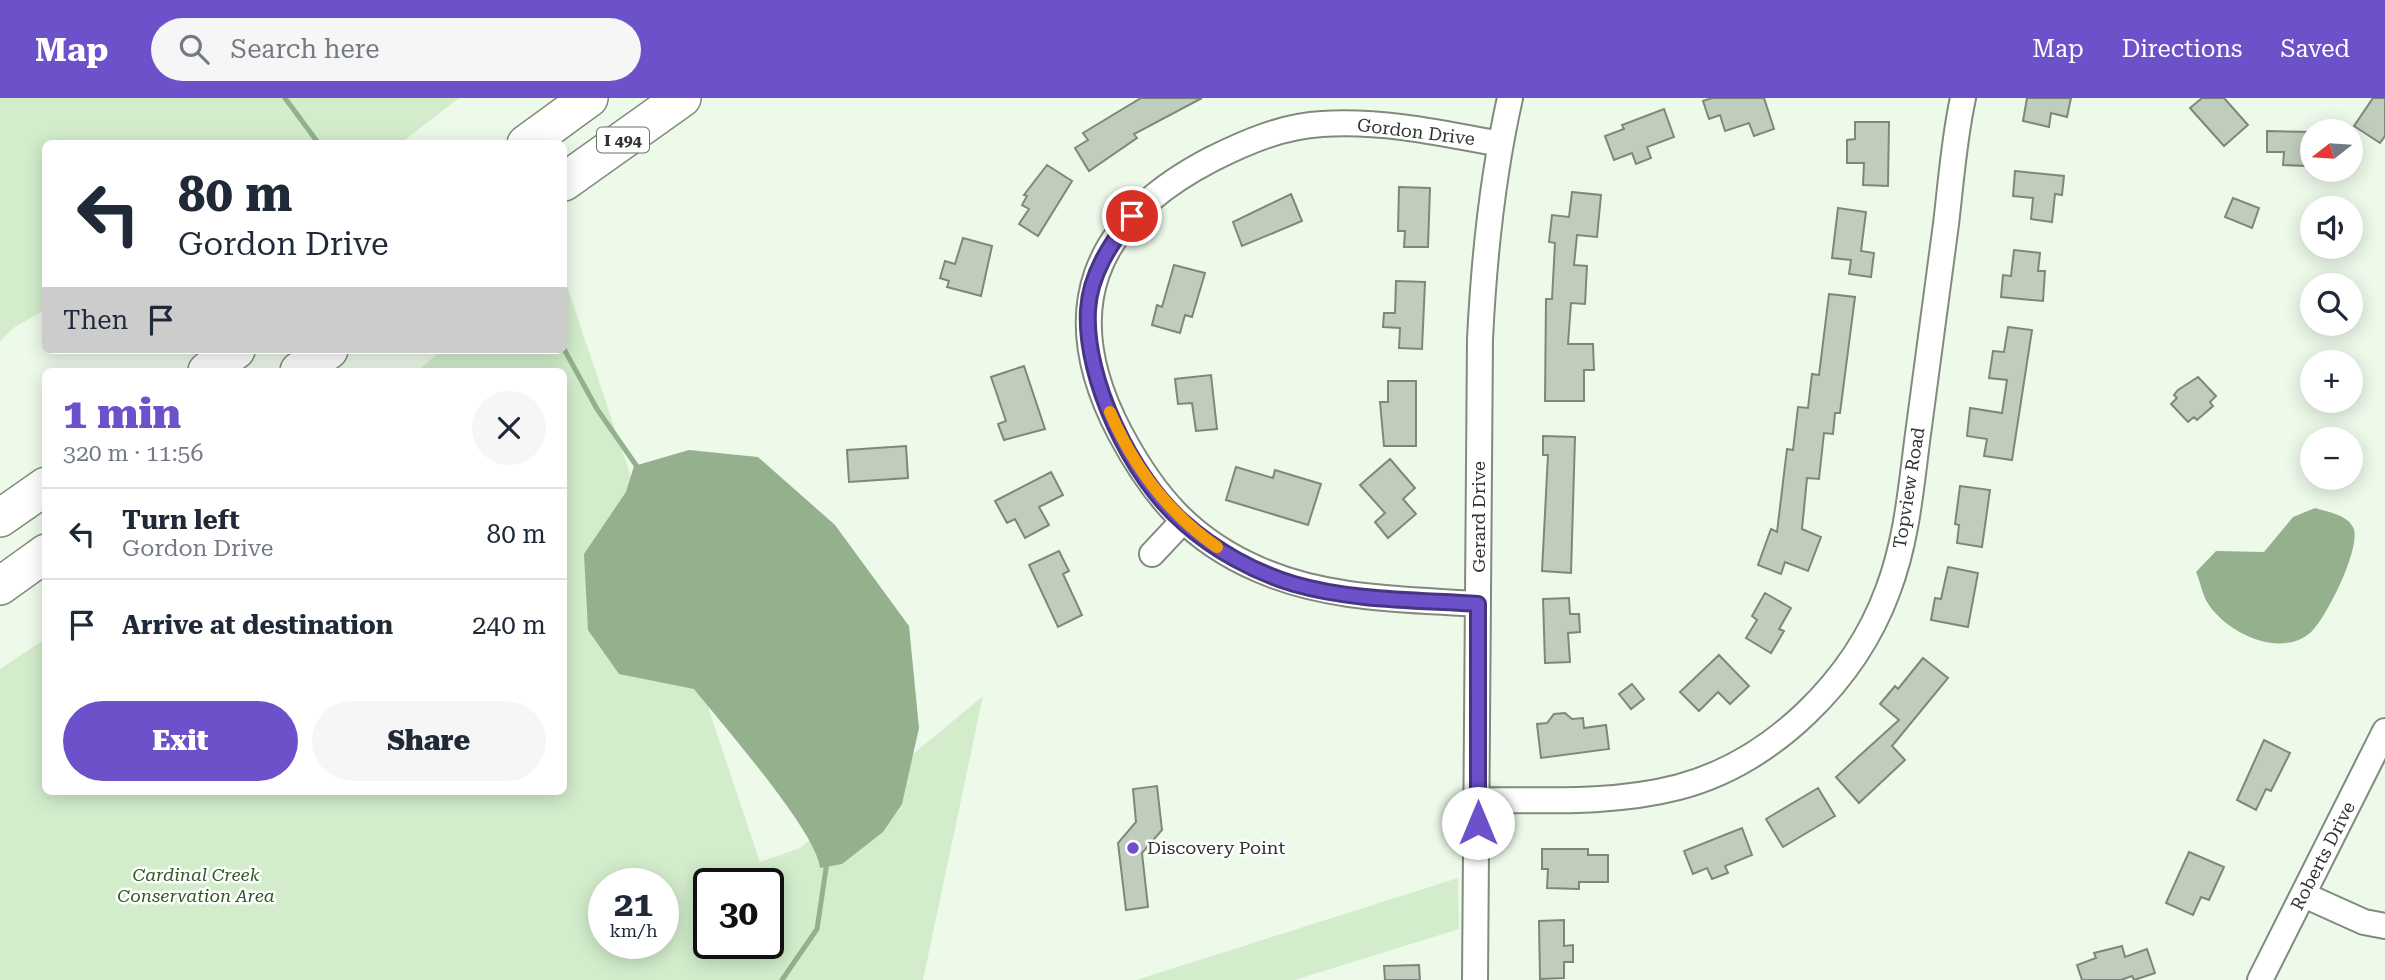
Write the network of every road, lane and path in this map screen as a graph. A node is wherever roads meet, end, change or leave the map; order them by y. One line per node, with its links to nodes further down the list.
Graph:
1 (589, 98): 5 (highway)
2 (682, 98): 7 (highway, I 494)
3 (1510, 98): 6 (street, Gerard Drive)
4 (1963, 98): 20 (street, Topview Road)
5 (531, 140)
6 (1500, 144): 14 (street, Gordon Drive); 18 (street, Gerard Drive)
7 (567, 181)
8 (230, 354): 10 (highway)
9 (323, 354): 11 (highway)
10 (211, 368)
11 (303, 368)
12 (42, 489): 13 (highway)
13 (0, 518)
14 (1182, 522): 15 (street); 18 (street, Gordon Drive)
15 (1152, 554)
16 (42, 556): 17 (highway)
17 (0, 586)
18 (1478, 604): 20 (street, Gerard Drive)
19 (2385, 732): 21 (street, Roberts Drive)
20 (1478, 800): 23 (street, Gerard Drive)
21 (2304, 895): 22 (street); 24 (street, Roberts Drive)
22 (2385, 926)
23 (1475, 980)
24 (2260, 980)

